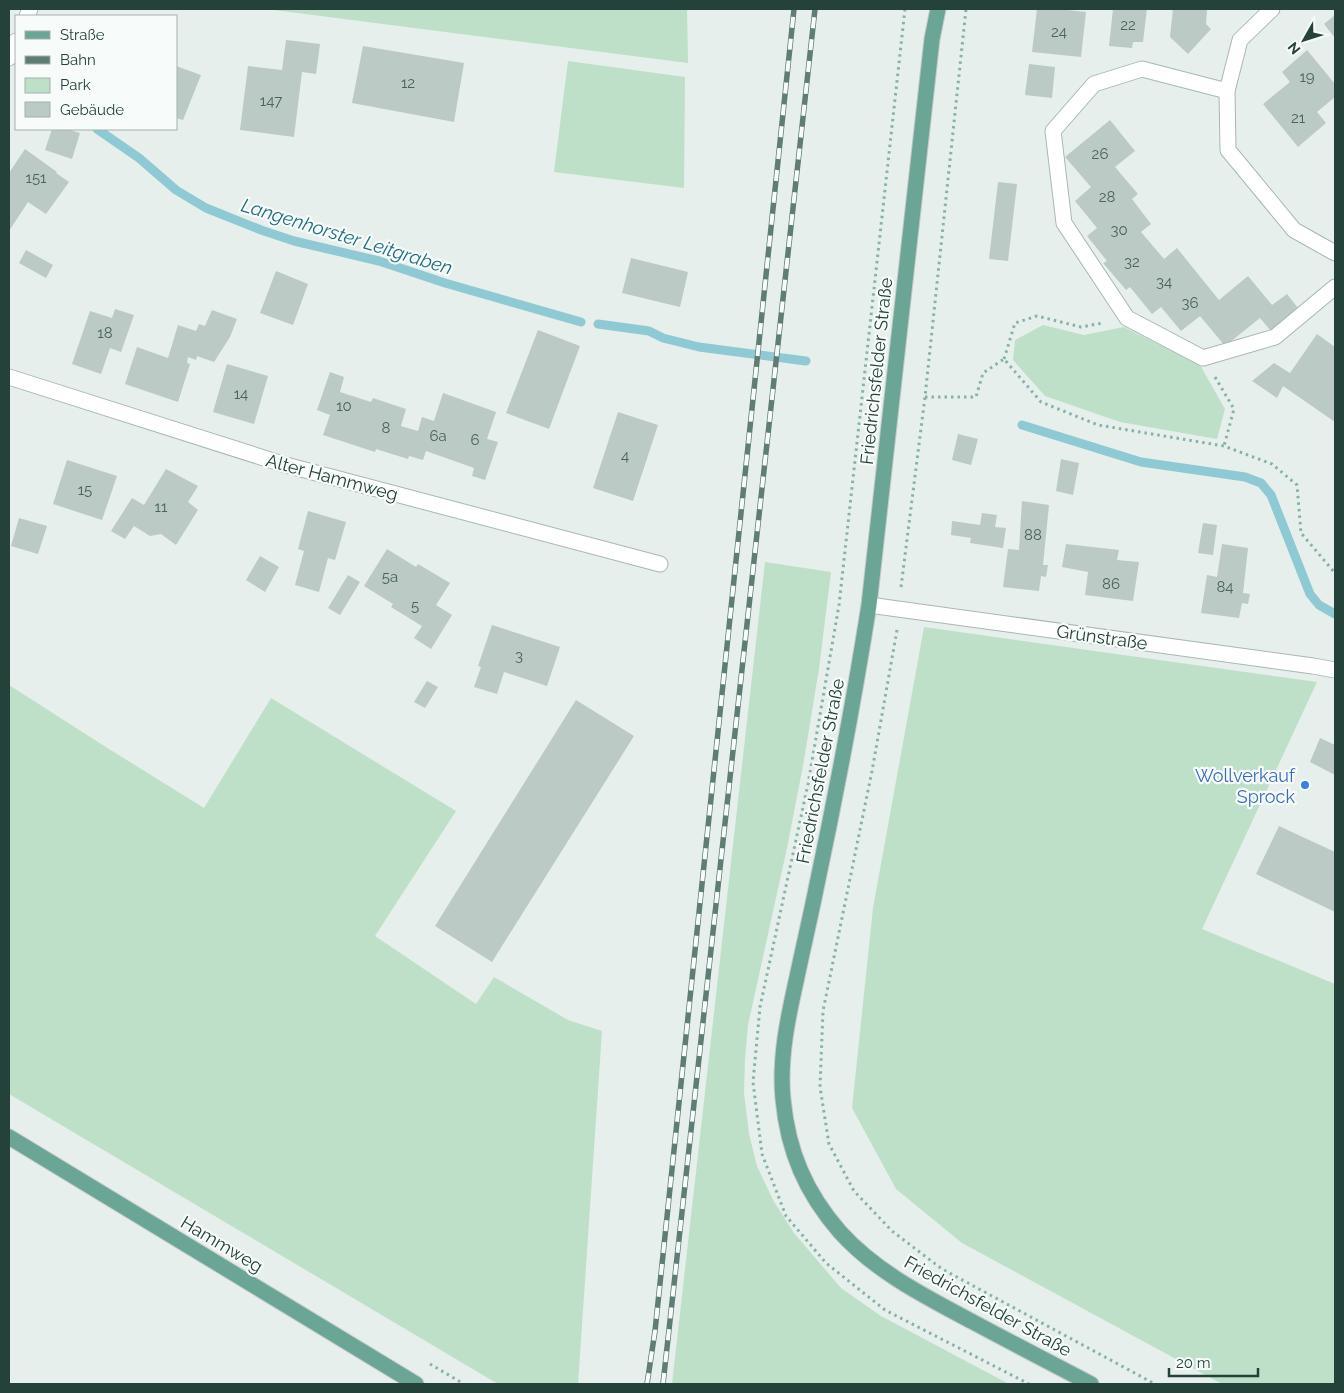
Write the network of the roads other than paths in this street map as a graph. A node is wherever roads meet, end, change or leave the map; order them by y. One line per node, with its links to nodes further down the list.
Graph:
1 (938, 9): 10 (main road, Friedrichsfelder Straße)
2 (1272, 9): 5 (street)
3 (15, 43): 4 (street)
4 (9, 58)
5 (1227, 91): 6 (street); 7 (street)
6 (1335, 253)
7 (1335, 287)
8 (9, 376): 9 (street, Alter Hammweg)
9 (660, 564)
10 (868, 605): 11 (street, Grünstraße); 14 (main road, Friedrichsfelder Straße)
11 (1335, 670)
12 (9, 1137): 13 (main road, Hammweg)
13 (416, 1384)
14 (1091, 1384)

